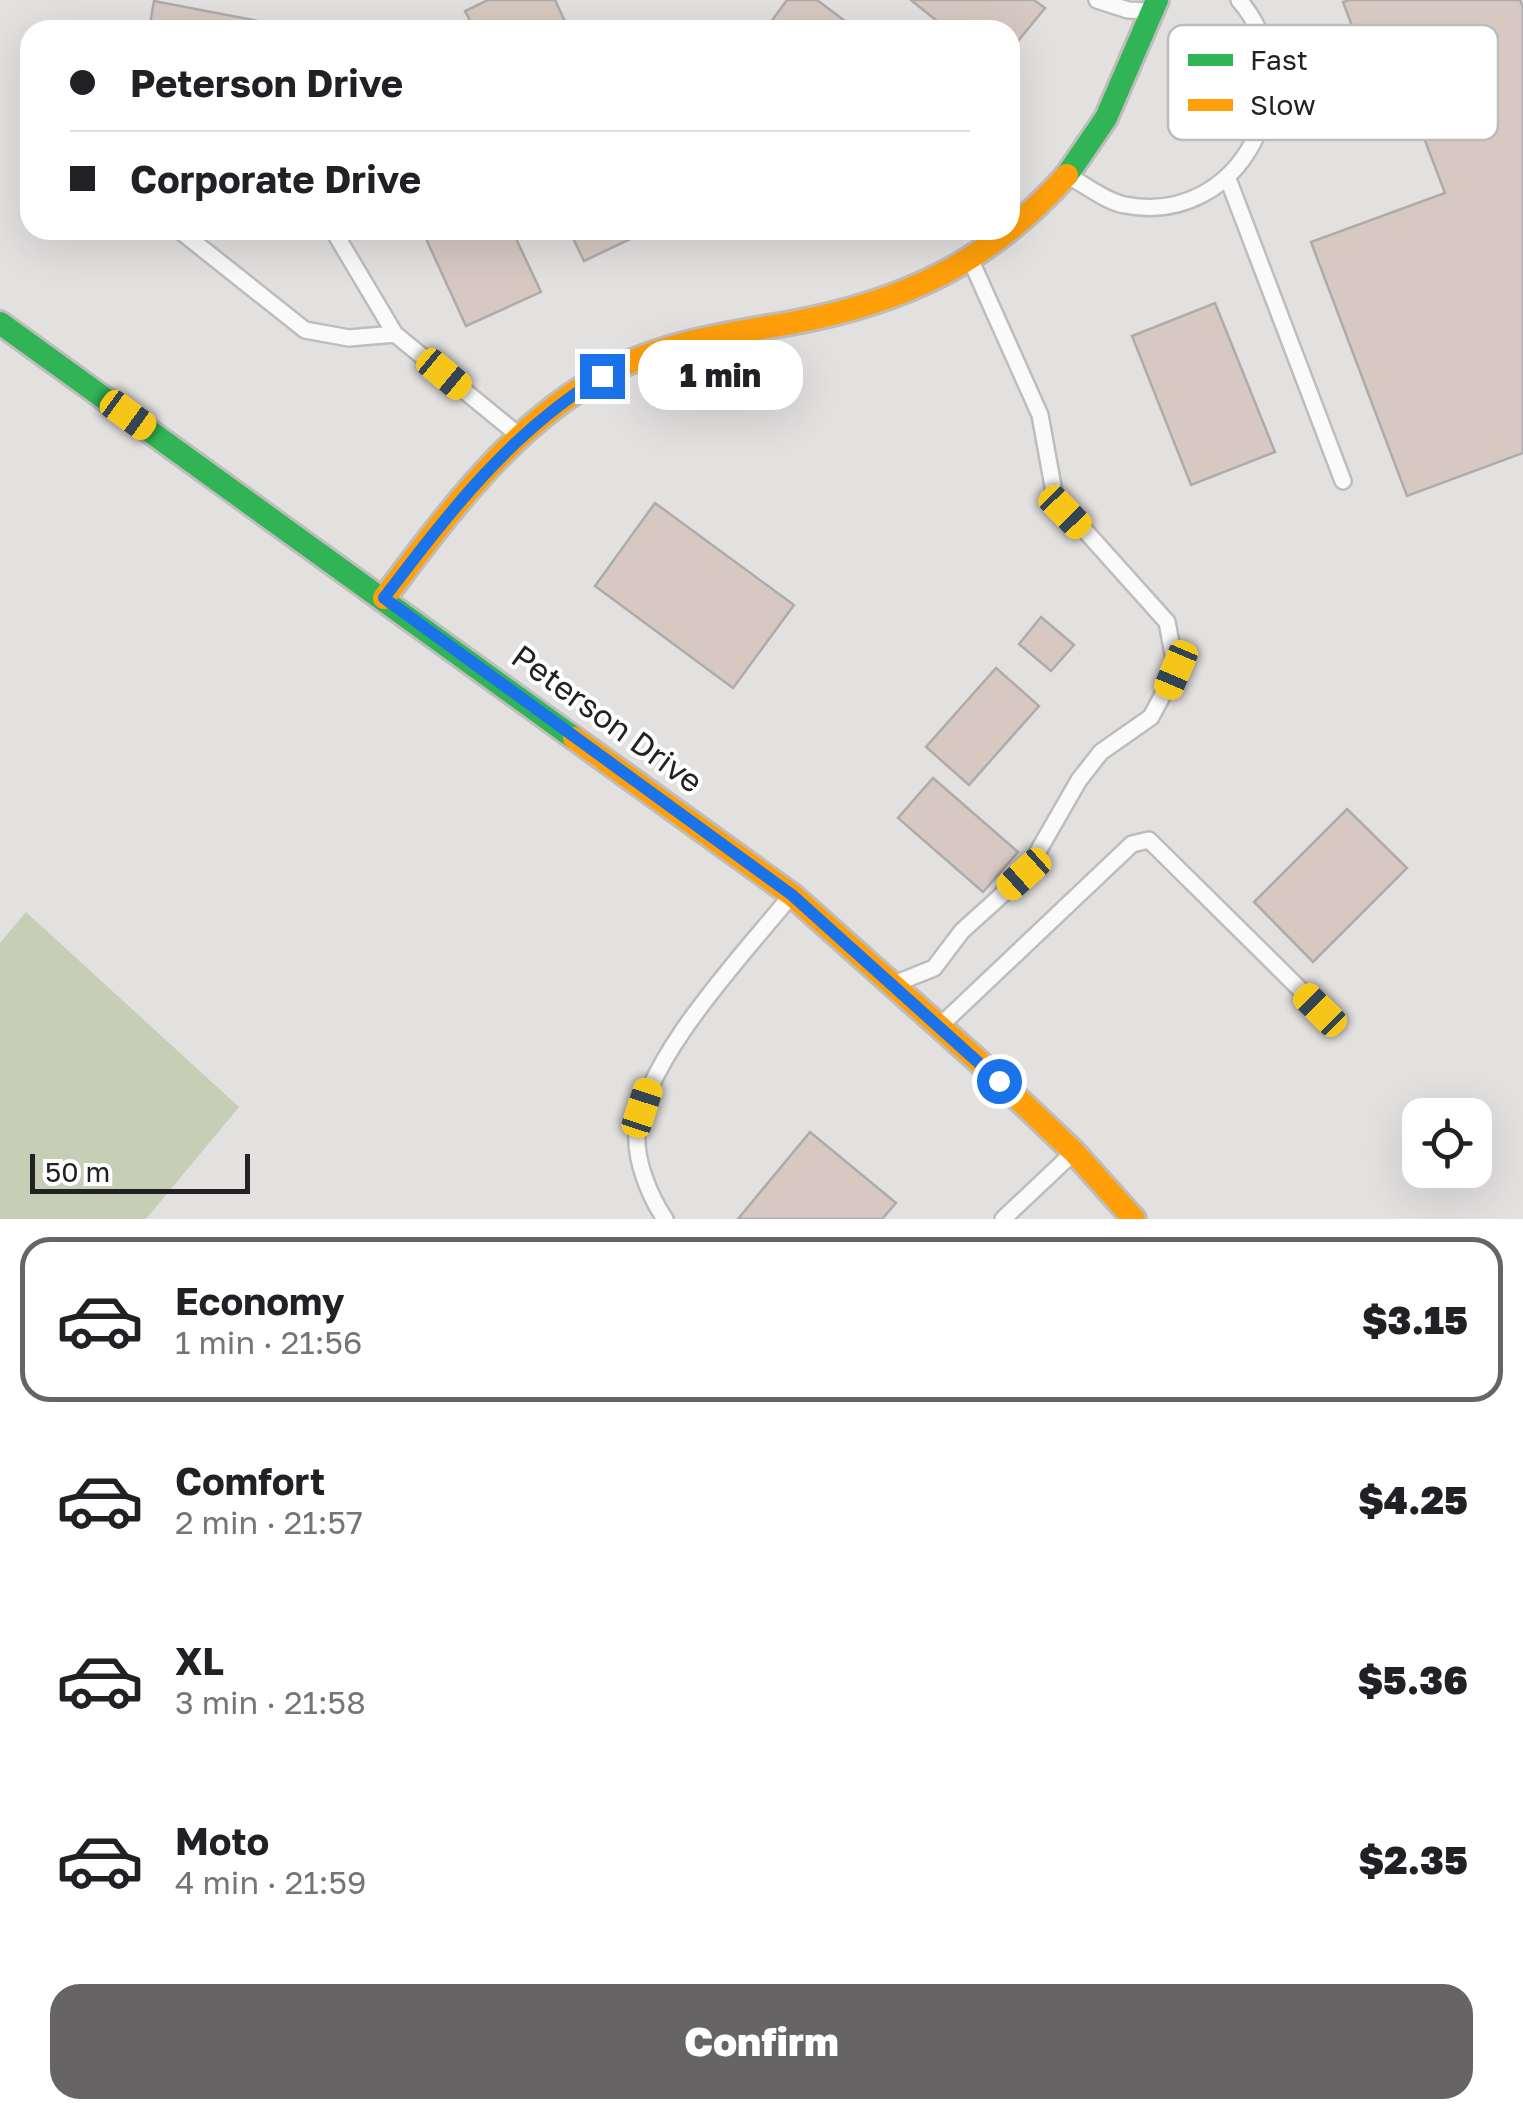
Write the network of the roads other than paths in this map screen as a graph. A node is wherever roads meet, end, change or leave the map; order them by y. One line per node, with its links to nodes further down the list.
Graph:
1 (1097, 0): 3 (lane)
2 (1239, 0): 4 (lane)
3 (1155, 6): 6 (street)
4 (1258, 25)
5 (1258, 140): 7 (lane)
6 (1067, 175): 7 (lane); 8 (street)
7 (1228, 179): 16 (lane)
8 (1020, 227)
9 (192, 240): 14 (lane)
10 (338, 240): 14 (lane)
11 (1004, 240): 12 (street)
12 (972, 263): 15 (street); 19 (lane)
13 (0, 323): 17 (street, Peterson Drive)
14 (395, 334): 15 (lane)
15 (519, 436): 17 (street)
16 (1342, 481)
17 (384, 598): 18 (street, Peterson Drive)
18 (792, 895): 19 (street, Peterson Drive); 23 (lane)
19 (892, 984): 21 (street, Peterson Drive)
20 (1320, 1010): 21 (lane)
21 (940, 1027): 22 (street, Peterson Drive)
22 (1074, 1152): 24 (lane); 25 (street, Peterson Drive)
23 (666, 1219)
24 (1003, 1219)
25 (1134, 1219)

